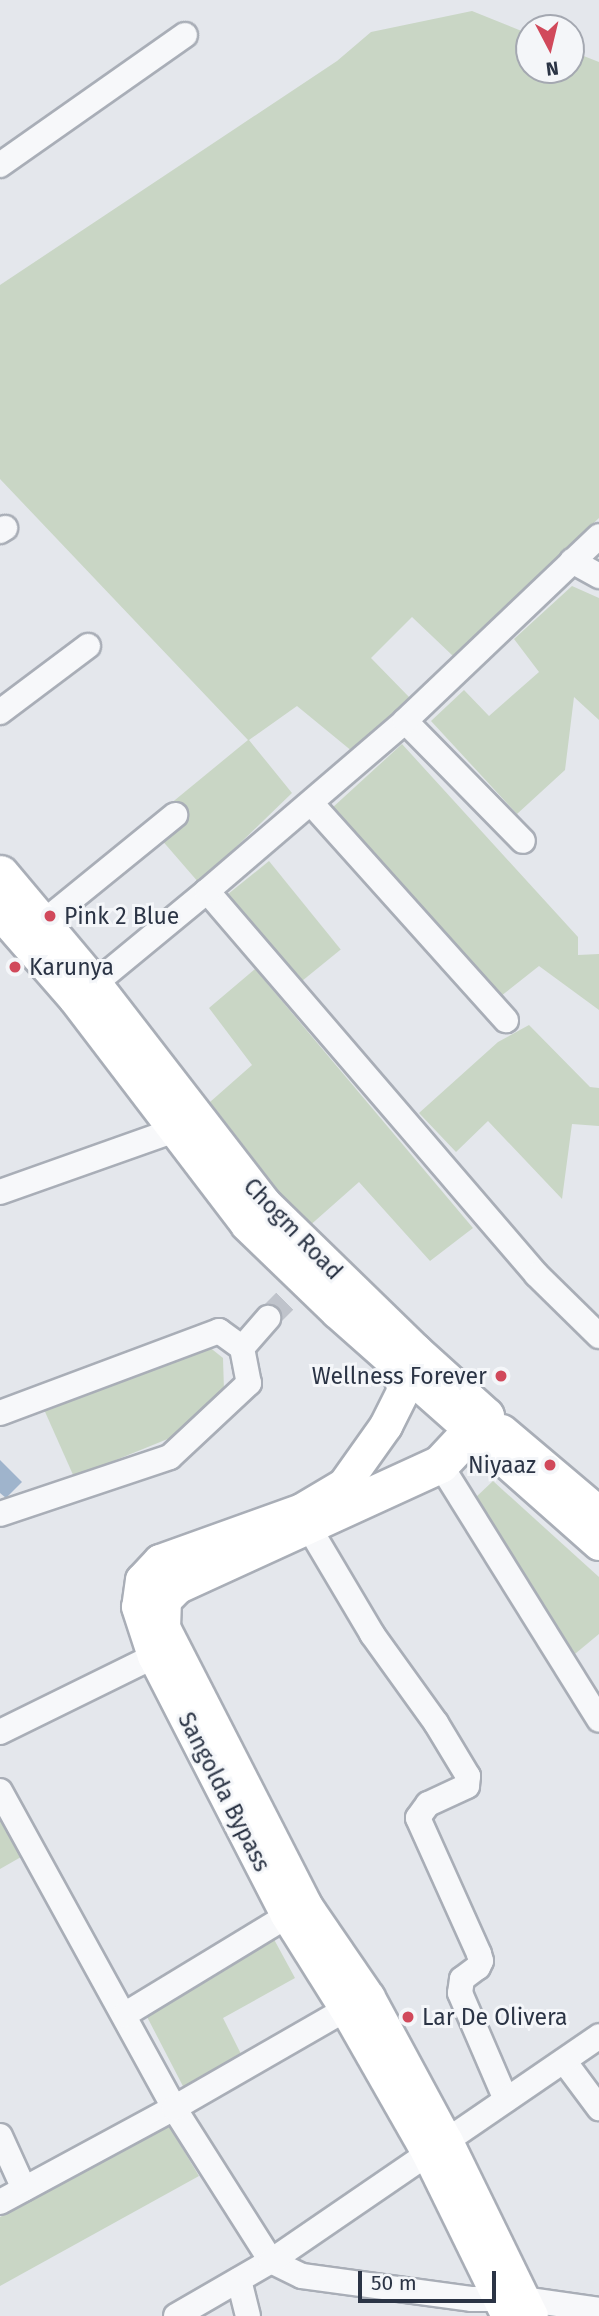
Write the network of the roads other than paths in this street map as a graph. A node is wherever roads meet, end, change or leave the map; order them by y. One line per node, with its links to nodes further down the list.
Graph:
1 (185, 36): 2 (street)
2 (0, 165)
3 (599, 536): 4 (street)
4 (572, 561): 5 (street); 8 (street)
5 (599, 576)
6 (88, 646): 7 (street)
7 (0, 712)
8 (405, 722): 9 (street); 11 (street)
9 (311, 803): 13 (street); 17 (street)
10 (175, 815): 15 (street)
11 (523, 841)
12 (0, 874): 15 (highway, Chogm Road)
13 (207, 891): 16 (street); 21 (street)
14 (0, 913): 16 (main road, Chogm Road)
15 (41, 924): 16 (highway, Chogm Road)
16 (84, 992): 18 (main road, Chogm Road); 25 (highway, Chogm Road)
17 (506, 1020)
18 (175, 1130): 19 (street); 23 (main road, Chogm Road)
19 (0, 1192)
20 (268, 1318): 22 (street)
21 (599, 1336)
22 (242, 1348): 24 (street); 28 (street)
23 (396, 1365): 25 (main road, Chogm Road); 31 (main road, Sangolda Bypass)
24 (0, 1413)
25 (478, 1424): 26 (highway, Sangolda Bypass); 27 (main road, Chogm Road); 30 (main road, Chogm Road)
26 (440, 1464): 29 (highway, Sangolda Bypass); 32 (street)
27 (599, 1513)
28 (0, 1514)
29 (308, 1526): 31 (highway, Sangolda Bypass); 40 (street)
30 (599, 1544)
31 (163, 1652): 33 (street); 35 (highway, Sangolda Bypass)
32 (599, 1719)
33 (0, 1732)
34 (0, 1791): 37 (street)
35 (295, 1910): 36 (highway, Sangolda Bypass); 37 (street)
36 (356, 2003): 41 (street); 44 (highway, Sangolda Bypass)
37 (124, 2015): 41 (street)
38 (599, 2036): 39 (street)
39 (564, 2060): 40 (street); 42 (street)
40 (506, 2100): 44 (street)
41 (174, 2108): 45 (street); 47 (street)
42 (599, 2108)
43 (0, 2136): 45 (street)
44 (436, 2147): 47 (street); 49 (highway, Sangolda Bypass)
45 (24, 2189): 46 (street)
46 (0, 2202)
47 (271, 2260): 48 (street); 49 (street)
48 (239, 2280): 51 (street); 52 (street)
49 (501, 2307): 50 (street)
50 (599, 2310)
51 (176, 2316)
52 (248, 2316)

